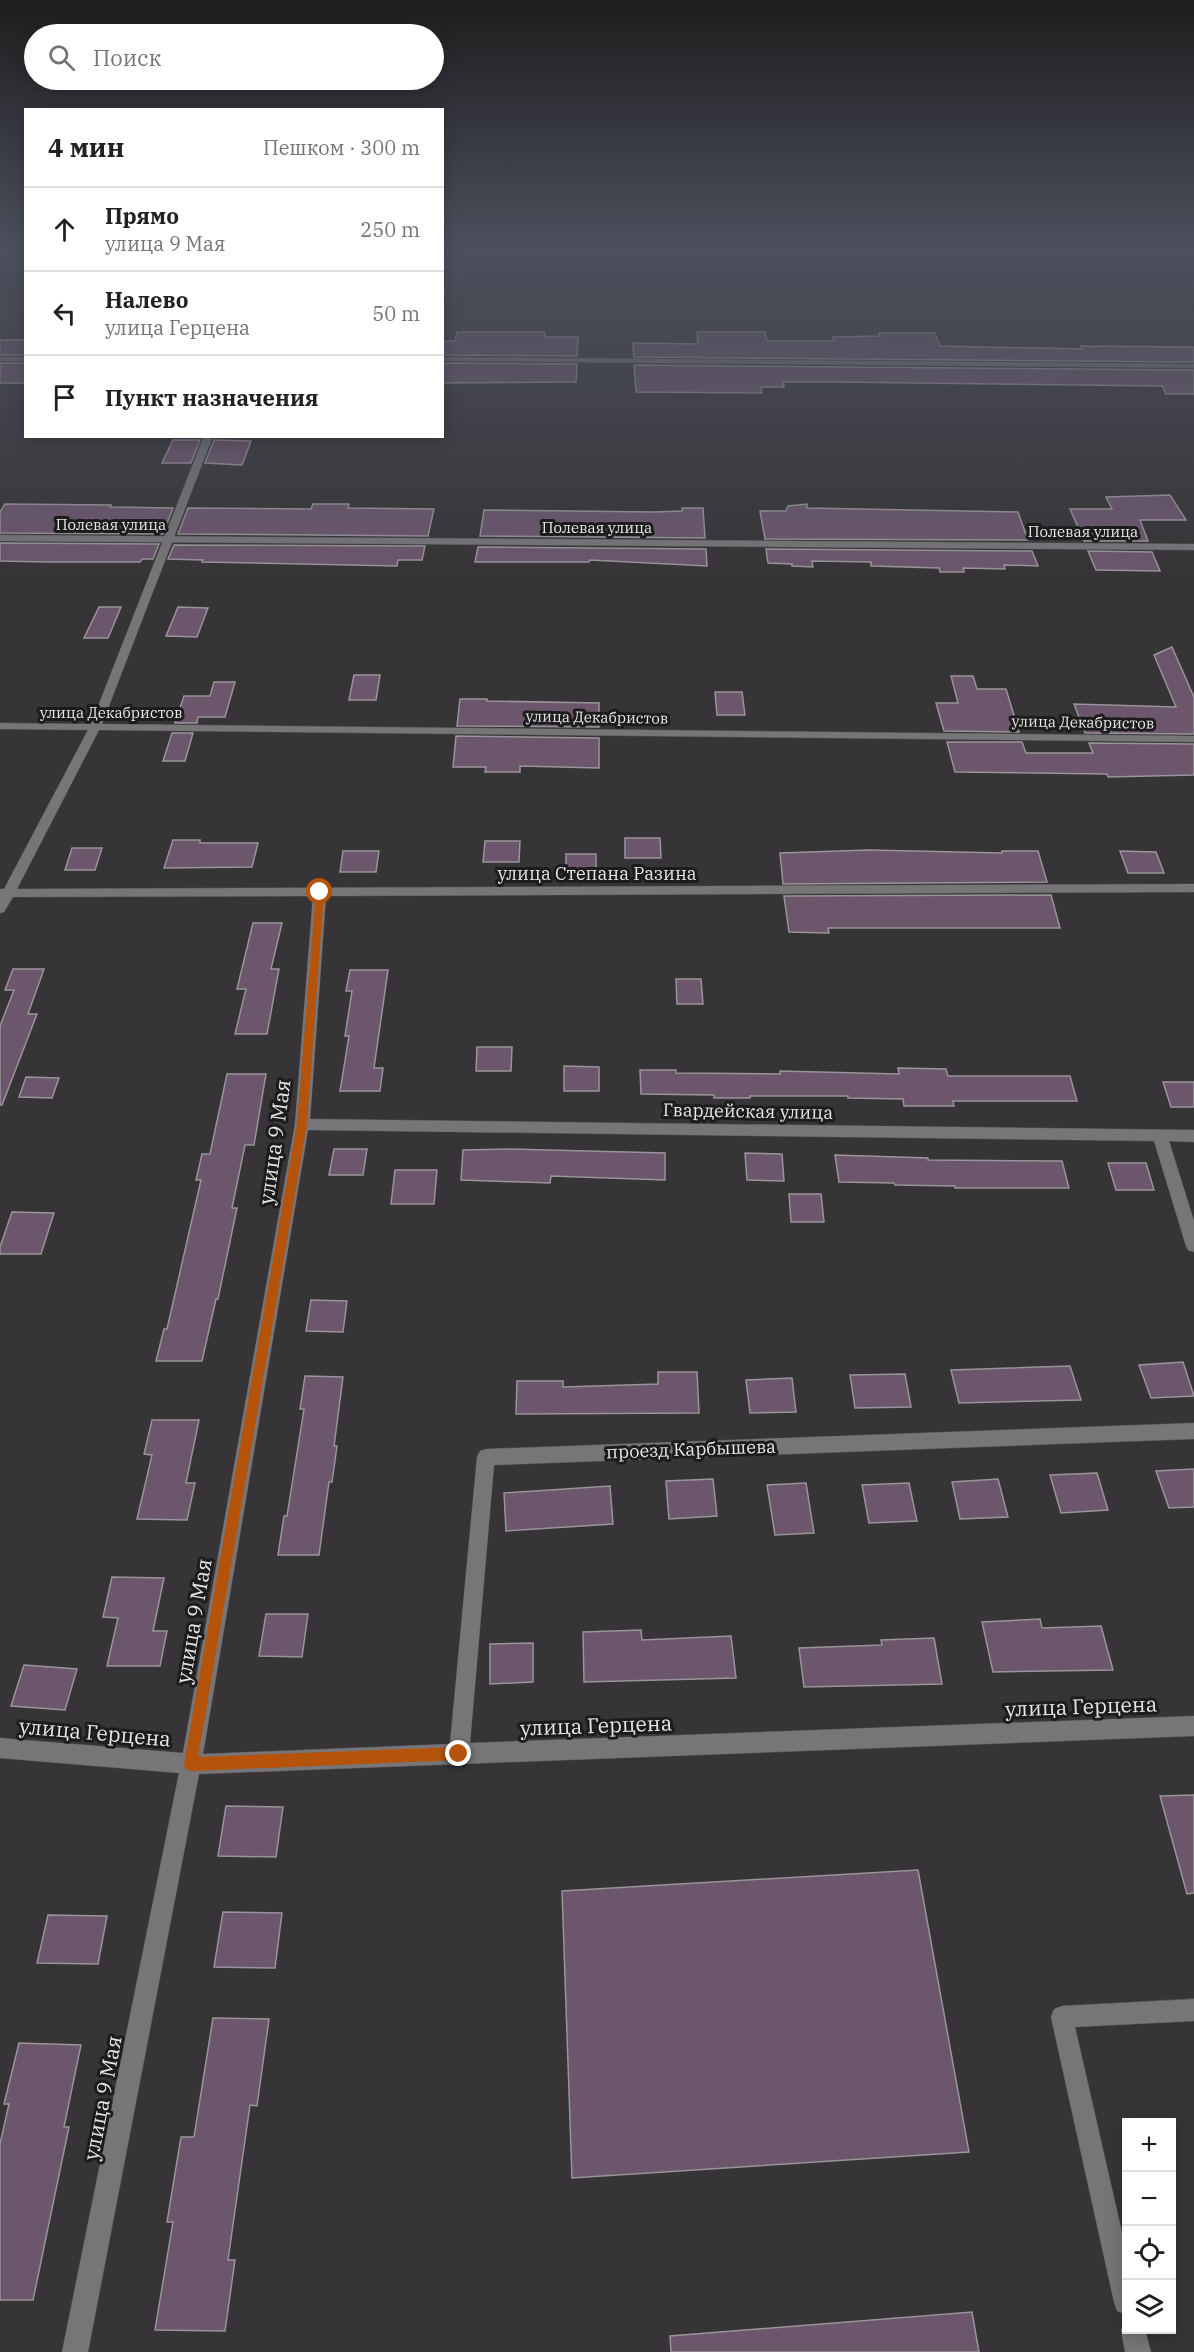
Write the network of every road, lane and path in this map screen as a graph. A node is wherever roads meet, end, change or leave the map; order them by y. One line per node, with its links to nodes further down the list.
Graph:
1 (0, 359): 2 (street)
2 (24, 359)
3 (444, 359): 4 (street)
4 (1194, 366)
5 (208, 438): 7 (street)
6 (0, 538): 7 (street, Полевая улица)
7 (167, 539): 8 (street, Полевая улица); 10 (street)
8 (1194, 547)
9 (0, 726): 10 (street, улица Декабристов)
10 (95, 727): 11 (street, улица Декабристов); 14 (street)
11 (1194, 739)
12 (1194, 888): 13 (street, улица Степана Разина)
13 (320, 892): 14 (street, улица Степана Разина); 16 (street, улица 9 Мая)
14 (3, 894): 15 (street)
15 (0, 909)
16 (302, 1124): 17 (street, Гвардейская улица); 24 (street, улица 9 Мая)
17 (1160, 1136): 18 (street, Гвардейская улица); 19 (street)
18 (1194, 1136)
19 (1194, 1246)
20 (1194, 1431): 23 (street, проезд Карбышева)
21 (1194, 1726): 23 (street, улица Герцена)
22 (0, 1748): 24 (street, улица Герцена)
23 (459, 1754): 24 (street, улица Герцена)
24 (191, 1764): 28 (street, улица 9 Мая)
25 (1194, 2010): 26 (street)
26 (1122, 2284)
27 (1134, 2334): 29 (street)
28 (75, 2352)
29 (1138, 2352)

